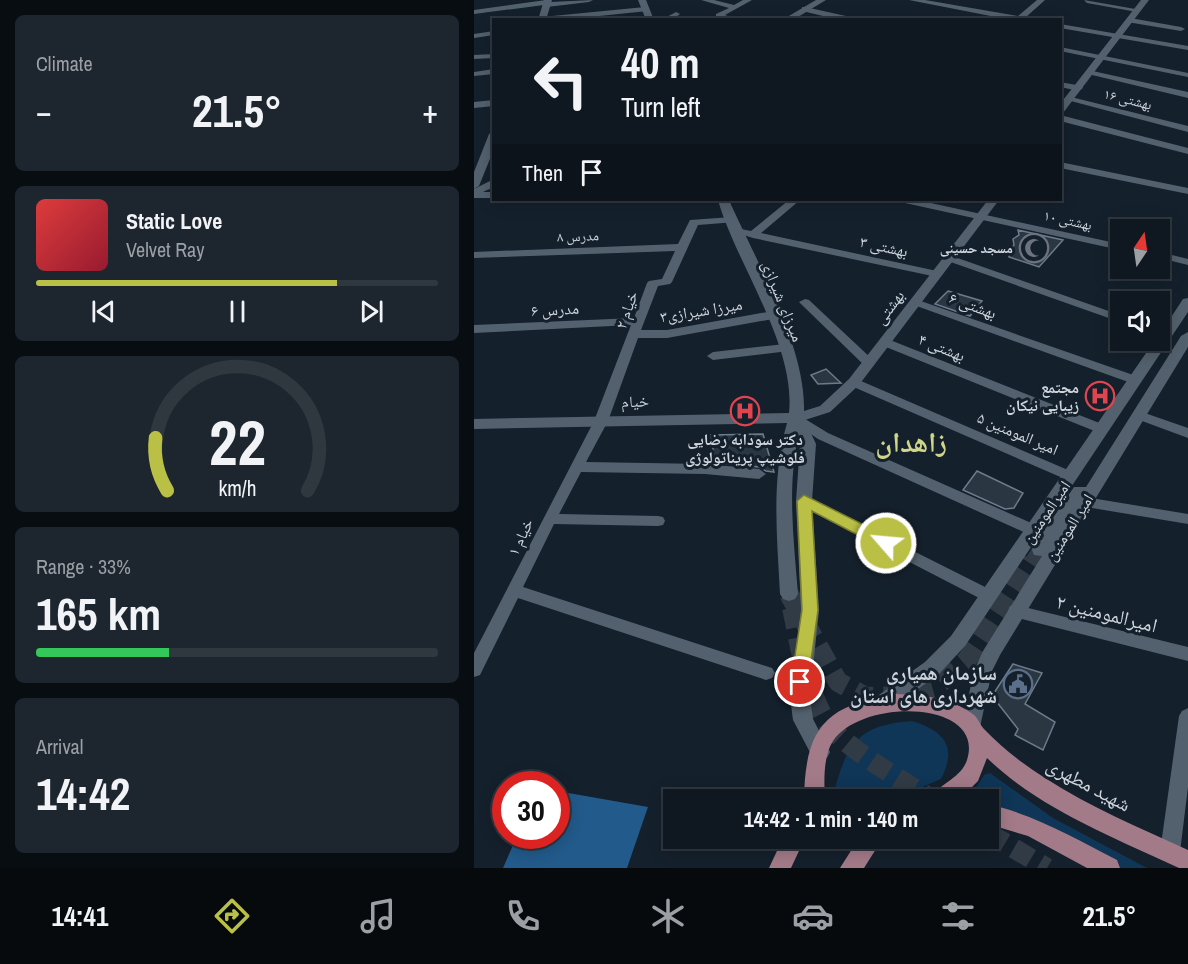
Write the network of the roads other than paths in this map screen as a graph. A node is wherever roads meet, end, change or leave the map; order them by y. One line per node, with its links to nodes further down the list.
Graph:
1 (487, 0): 16 (street)
2 (589, 0): 11 (street)
3 (705, 0): 14 (street)
4 (748, 0): 14 (street)
5 (913, 0): 15 (street)
6 (964, 0): 15 (street)
7 (1041, 0): 26 (street)
8 (1145, 0): 17 (main road)
9 (819, 1): 13 (main road)
10 (1087, 1): 17 (street)
11 (547, 2): 16 (street); 19 (main road)
12 (643, 4): 20 (street); 21 (main road)
13 (804, 4): 23 (main road); 24 (street)
14 (735, 7): 22 (street)
15 (955, 7): 25 (street)
16 (498, 8): 18 (street)
17 (1137, 10): 27 (main road)
18 (474, 12)
19 (542, 18)
20 (552, 18)
21 (649, 18)
22 (729, 18)
23 (788, 18)
24 (846, 18)
25 (1016, 18)
26 (1022, 18)
27 (1130, 20): 29 (street); 32 (main road)
28 (1062, 26): 32 (street)
29 (1180, 29)
30 (492, 33): 31 (street)
31 (474, 36)
32 (1118, 36): 33 (street); 37 (main road)
33 (1188, 48)
34 (1062, 49): 37 (street)
35 (492, 56): 36 (street)
36 (474, 57)
37 (1102, 57): 39 (main road); 41 (street)
38 (492, 71): 40 (street)
39 (1091, 72): 43 (main road); 44 (street)
40 (474, 74)
41 (1188, 75)
42 (1062, 84): 43 (street)
43 (1078, 88): 45 (main road)
44 (1188, 95)
45 (1070, 98): 48 (main road); 50 (street, بهشتی ۱۶)
46 (492, 103): 47 (street)
47 (474, 105)
48 (1062, 108)
49 (1062, 119): 52 (street)
50 (1184, 127)
51 (492, 139): 55 (main road)
52 (1188, 151)
53 (1062, 165): 56 (street)
54 (492, 183): 57 (main road)
55 (474, 186)
56 (1188, 191)
57 (474, 194): 58 (street)
58 (492, 195)
59 (723, 201): 65 (main road, میرزای شیرازی)
60 (794, 201): 66 (street)
61 (910, 201): 63 (street, بهشتی ۱۰)
62 (992, 201): 63 (main road, بهشتی)
63 (981, 216): 67 (street, بهشتی ۱۰); 70 (main road, بهشتی)
64 (694, 222): 65 (street, بهشتی ۳); 68 (street, خیام ۲)
65 (734, 226): 66 (street, بهشتی ۳); 77 (main road, میرزای شیرازی)
66 (753, 234): 73 (street, بهشتی ۳)
67 (1110, 244)
68 (682, 247): 69 (street, مدرس ۸); 79 (street, خیام ۲)
69 (474, 255)
70 (949, 258): 73 (main road, بهشتی); 78 (street)
71 (1170, 258): 72 (street)
72 (1188, 262)
73 (937, 274): 75 (main road, بهشتی)
74 (805, 302): 88 (street)
75 (915, 302): 84 (main road, بهشتی); 89 (street, بهشتی ۶)
76 (1188, 302): 80 (main road, امیرالمومنین)
77 (773, 315): 82 (street, میرزا شیرازی۳); 85 (main road, میرزای شیرازی)
78 (1110, 315)
79 (637, 321): 81 (street, مدرس ۶); 82 (street, خیام ۲)
80 (1170, 324)
81 (474, 329)
82 (635, 334): 92 (street, خیام ۲)
83 (1188, 336): 93 (main road, امیر المومنین)
84 (885, 342): 88 (main road, بهشتی); 95 (street, بهشتی ۴)
85 (785, 348): 87 (street); 91 (main road, میرزای شیرازی)
86 (1152, 351): 89 (main road, امیرالمومنین)
87 (713, 356)
88 (869, 363): 90 (main road, بهشتی)
89 (1135, 380): 95 (main road, امیرالمومنین)
90 (854, 382): 91 (main road, بهشتی); 99 (street, امیر المومنین ۵)
91 (797, 418): 92 (main road, خیام); 100 (main road); 105 (street); 108 (main road)
92 (601, 421): 94 (main road, خیام); 97 (street, خیام ۱)
93 (1135, 421): 96 (street); 101 (main road, امیر المومنین); 106 (main road)
94 (474, 424)
95 (1102, 429): 99 (main road, امیرالمومنین)
96 (1188, 433)
97 (577, 467): 98 (street); 102 (street, خیام ۱)
98 (759, 474)
99 (1070, 476): 105 (main road, امیرالمومنین)
100 (804, 501): 109 (street); 117 (main road)
101 (1085, 502): 103 (street); 110 (main road, امیر المومنین)
102 (549, 519): 104 (street); 107 (street, خیام ۱)
103 (1188, 519)
104 (658, 520)
105 (1033, 530): 109 (main road, امیرالمومنین)
106 (1040, 550)
107 (515, 591): 112 (street, خیام ۱); 113 (street)
108 (789, 594)
109 (988, 596): 114 (main road, امیرالمومنین)
110 (1016, 611): 111 (street, امیرالمومنین ۲); 116 (main road, امیر المومنین)
111 (1188, 654)
112 (475, 667)
113 (766, 673)
114 (884, 703): 116 (main road, شهید مطهری); 117 (main road, شهید مطهری)
115 (1188, 716): 123 (street)
116 (974, 731): 119 (main road); 123 (main road, شهید مطهری)
117 (820, 752): 118 (main road, شهید مطهری)
118 (814, 789)
119 (958, 789)
120 (999, 816): 126 (main road)
121 (789, 849): 124 (main road)
122 (864, 849): 125 (main road)
123 (1179, 857)
124 (780, 868)
125 (851, 868)
126 (1109, 868)

